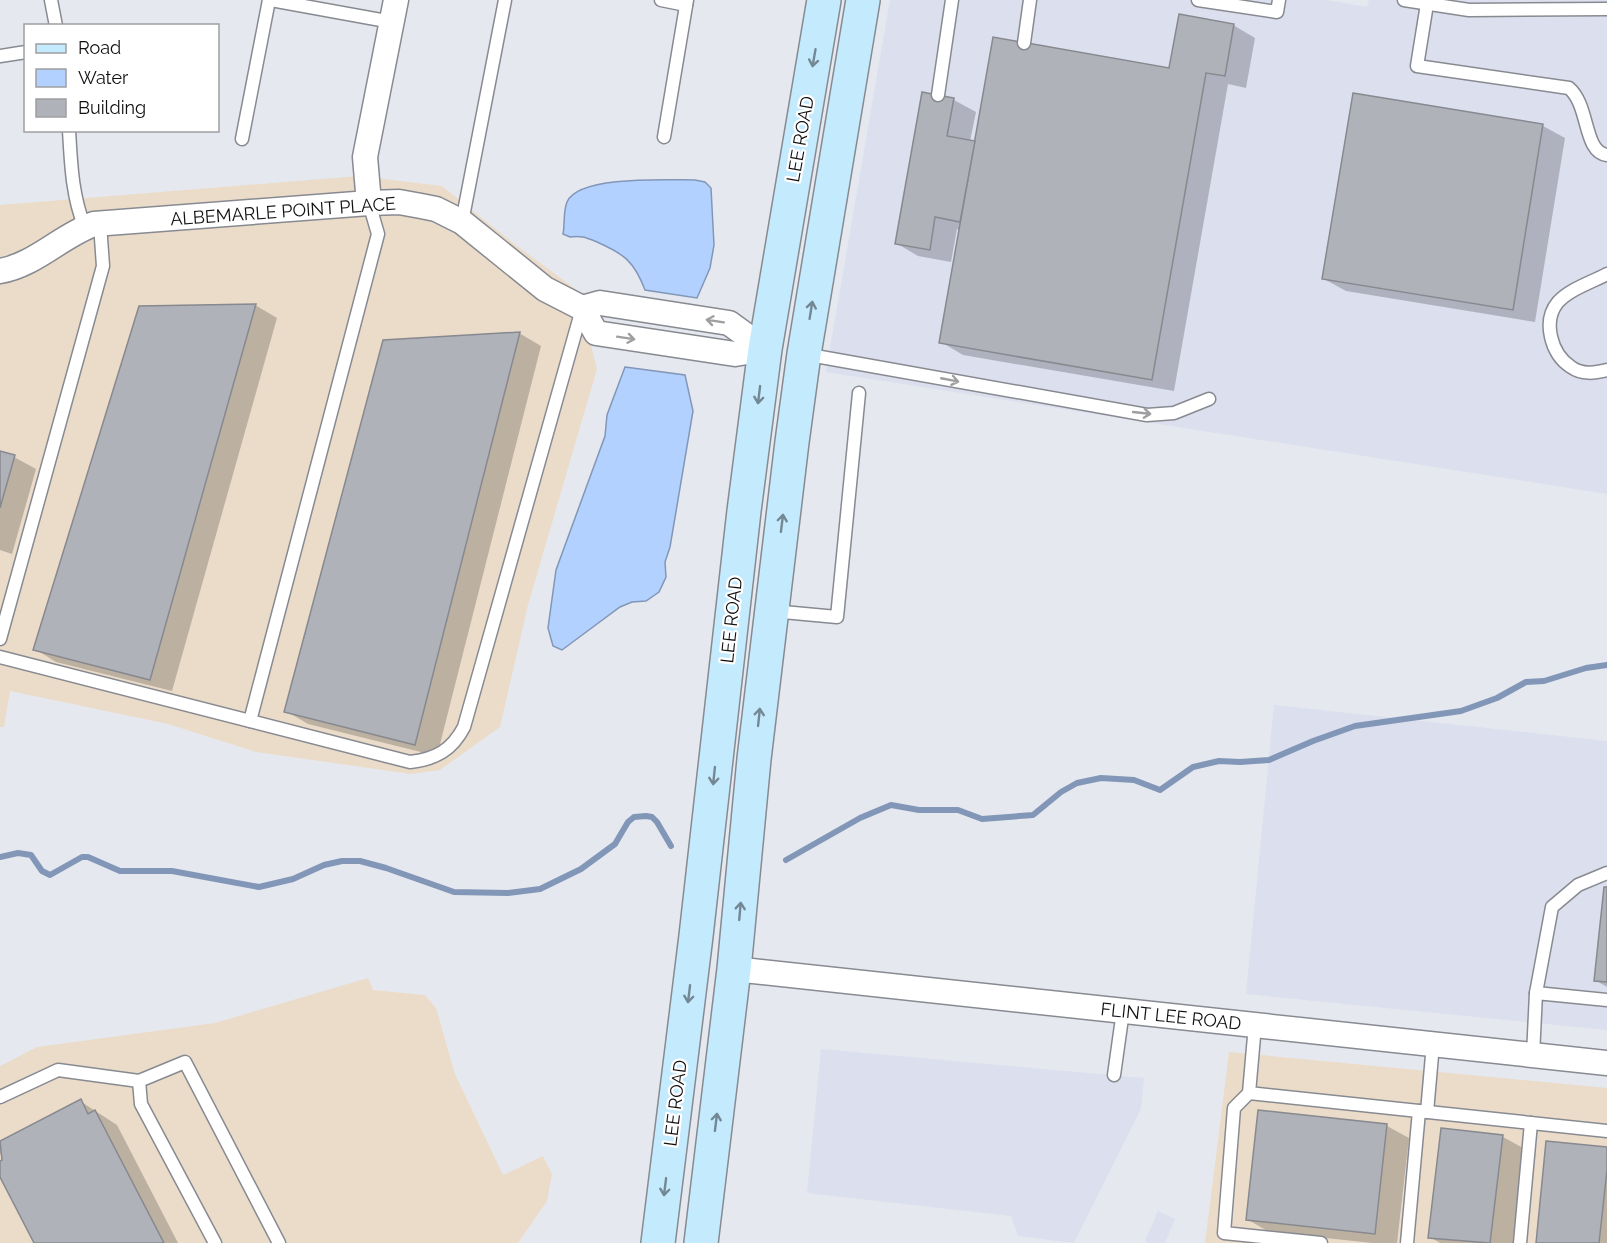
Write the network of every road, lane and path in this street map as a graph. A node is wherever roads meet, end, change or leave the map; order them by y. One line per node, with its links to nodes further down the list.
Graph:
1 (51, 0): 16 (lane)
2 (270, 0): 15 (lane); 23 (lane)
3 (505, 0): 26 (lane)
4 (661, 0): 12 (lane)
5 (824, 0): 31 (street, LEE ROAD, one-way to 31)
6 (863, 0): 32 (street, one-way to 6)
7 (952, 0): 20 (lane)
8 (1030, 0): 17 (lane)
9 (1198, 0): 10 (lane)
10 (1280, 0)
11 (1404, 0): 13 (lane)
12 (686, 2): 22 (lane)
13 (1427, 4): 14 (lane); 24 (lane)
14 (1607, 9)
15 (394, 11): 25 (street)
16 (56, 24)
17 (1024, 43)
18 (24, 52): 19 (lane)
19 (0, 56)
20 (938, 95)
21 (69, 132): 27 (lane)
22 (664, 137)
23 (242, 139)
24 (1607, 155)
25 (369, 203): 26 (street, ALBEMARLE POINT PLACE); 27 (street, ALBEMARLE POINT PLACE); 39 (lane)
26 (462, 222): 30 (street, ALBEMARLE POINT PLACE)
27 (92, 226): 28 (street, ALBEMARLE POINT PLACE); 37 (lane)
28 (0, 271)
29 (1607, 274): 33 (lane)
30 (582, 308): 31 (street); 39 (lane)
31 (765, 349): 58 (street, LEE ROAD, one-way to 58)
32 (804, 354): 35 (lane, one-way to 35); 36 (street, one-way to 32)
33 (1607, 370)
34 (859, 393): 36 (lane)
35 (1209, 399)
36 (771, 611): 41 (street, one-way to 36)
37 (0, 639)
38 (0, 657): 39 (lane)
39 (250, 721)
40 (1607, 873): 42 (lane)
41 (734, 969): 44 (street, FLINT LEE ROAD); 59 (street, one-way to 41)
42 (1536, 993): 43 (lane); 47 (lane)
43 (1607, 1000)
44 (1123, 1011): 45 (street, FLINT LEE ROAD); 49 (lane)
45 (1255, 1025): 46 (street, FLINT LEE ROAD); 51 (lane)
46 (1433, 1044): 47 (street, FLINT LEE ROAD); 53 (lane)
47 (1533, 1055): 48 (street, FLINT LEE ROAD)
48 (1607, 1063)
49 (1114, 1075)
50 (139, 1080): 52 (lane); 56 (lane); 57 (lane)
51 (1249, 1092): 53 (lane); 60 (lane)
52 (0, 1097)
53 (1423, 1111): 54 (lane); 61 (lane)
54 (1531, 1123): 55 (lane); 62 (lane)
55 (1607, 1131)
56 (215, 1243)
57 (279, 1243)
58 (658, 1243)
59 (701, 1243)
60 (1321, 1243)
61 (1407, 1243)
62 (1520, 1243)

